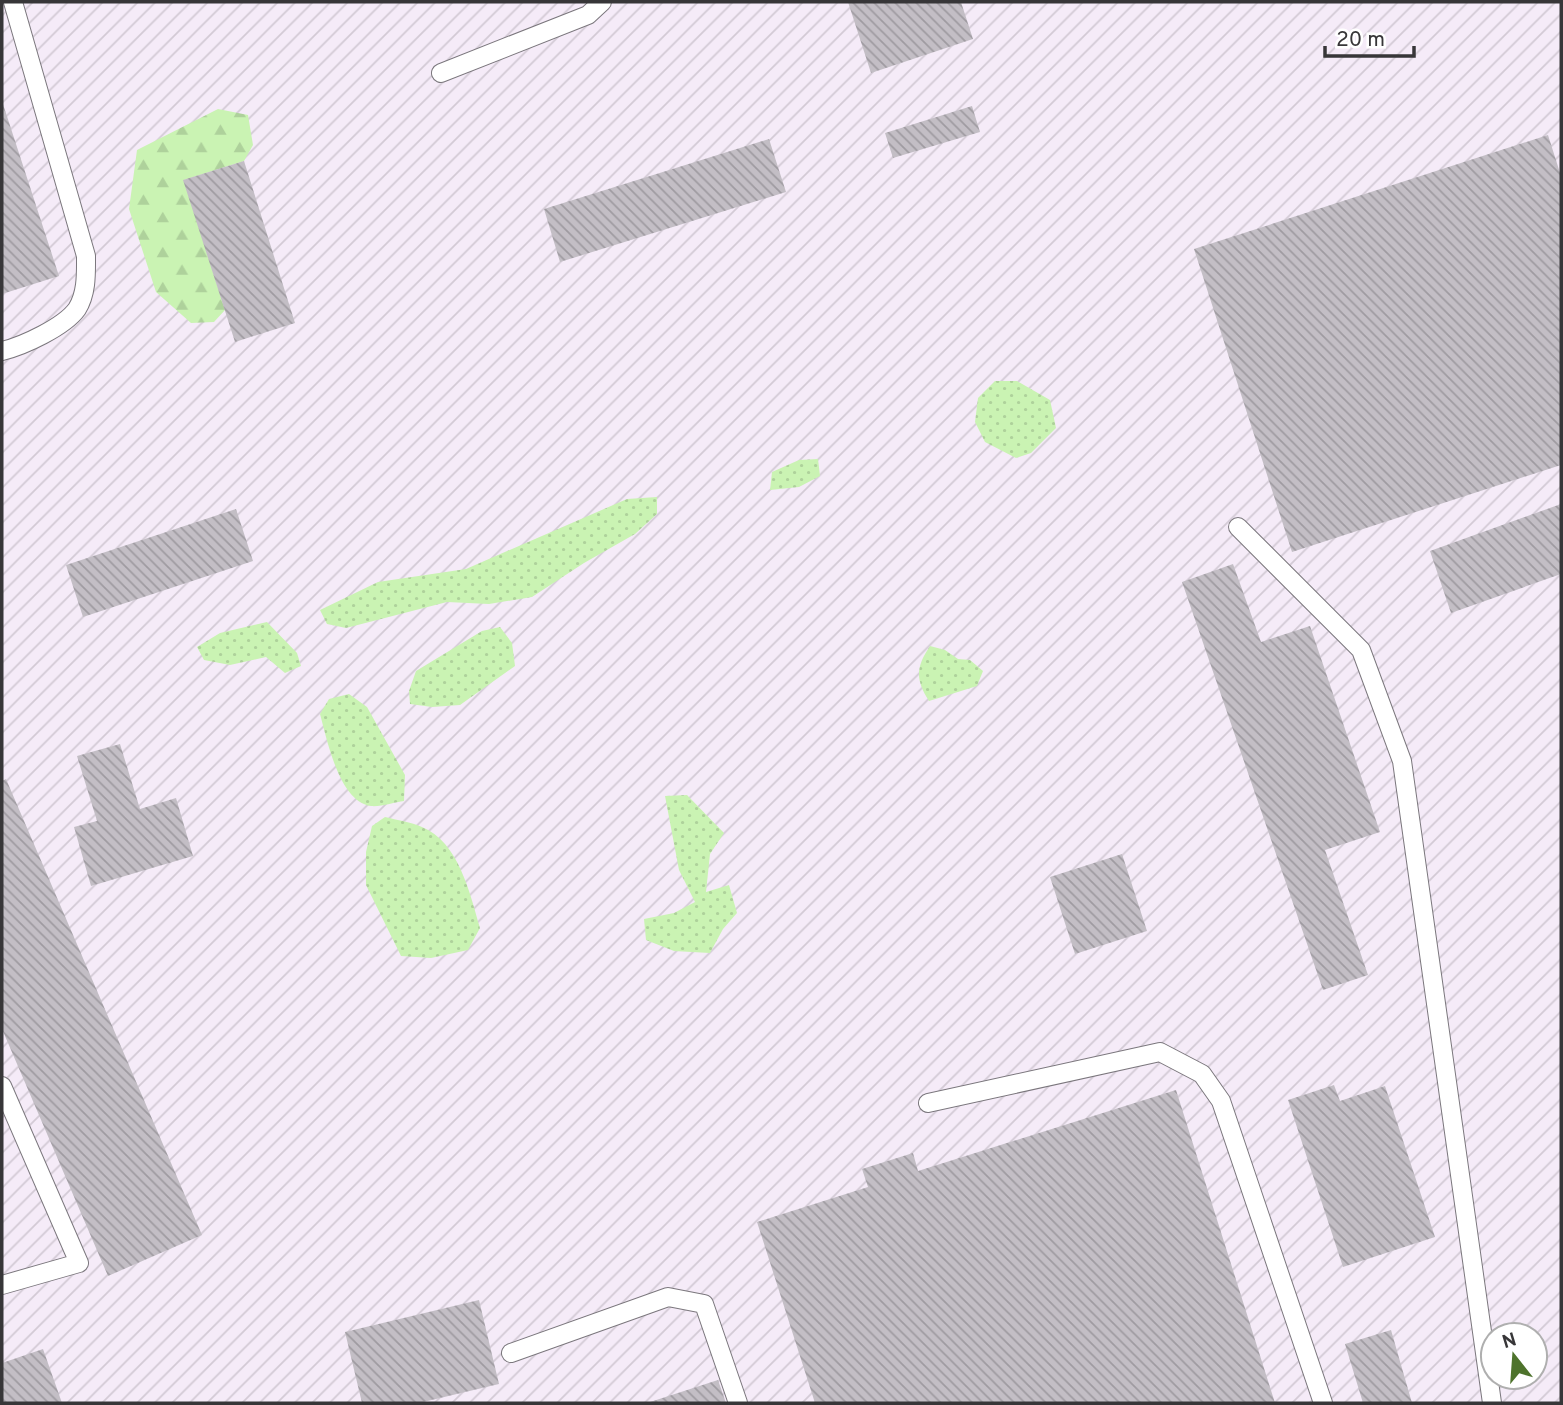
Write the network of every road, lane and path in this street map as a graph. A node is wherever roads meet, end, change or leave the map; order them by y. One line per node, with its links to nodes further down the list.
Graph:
1 (13, 2): 4 (lane)
2 (603, 2): 3 (lane)
3 (441, 72)
4 (2, 351)
5 (1238, 527): 12 (lane)
6 (2, 1086): 8 (lane)
7 (928, 1103): 11 (lane)
8 (2, 1285)
9 (511, 1353): 10 (lane)
10 (738, 1403)
11 (1323, 1403)
12 (1492, 1403)

